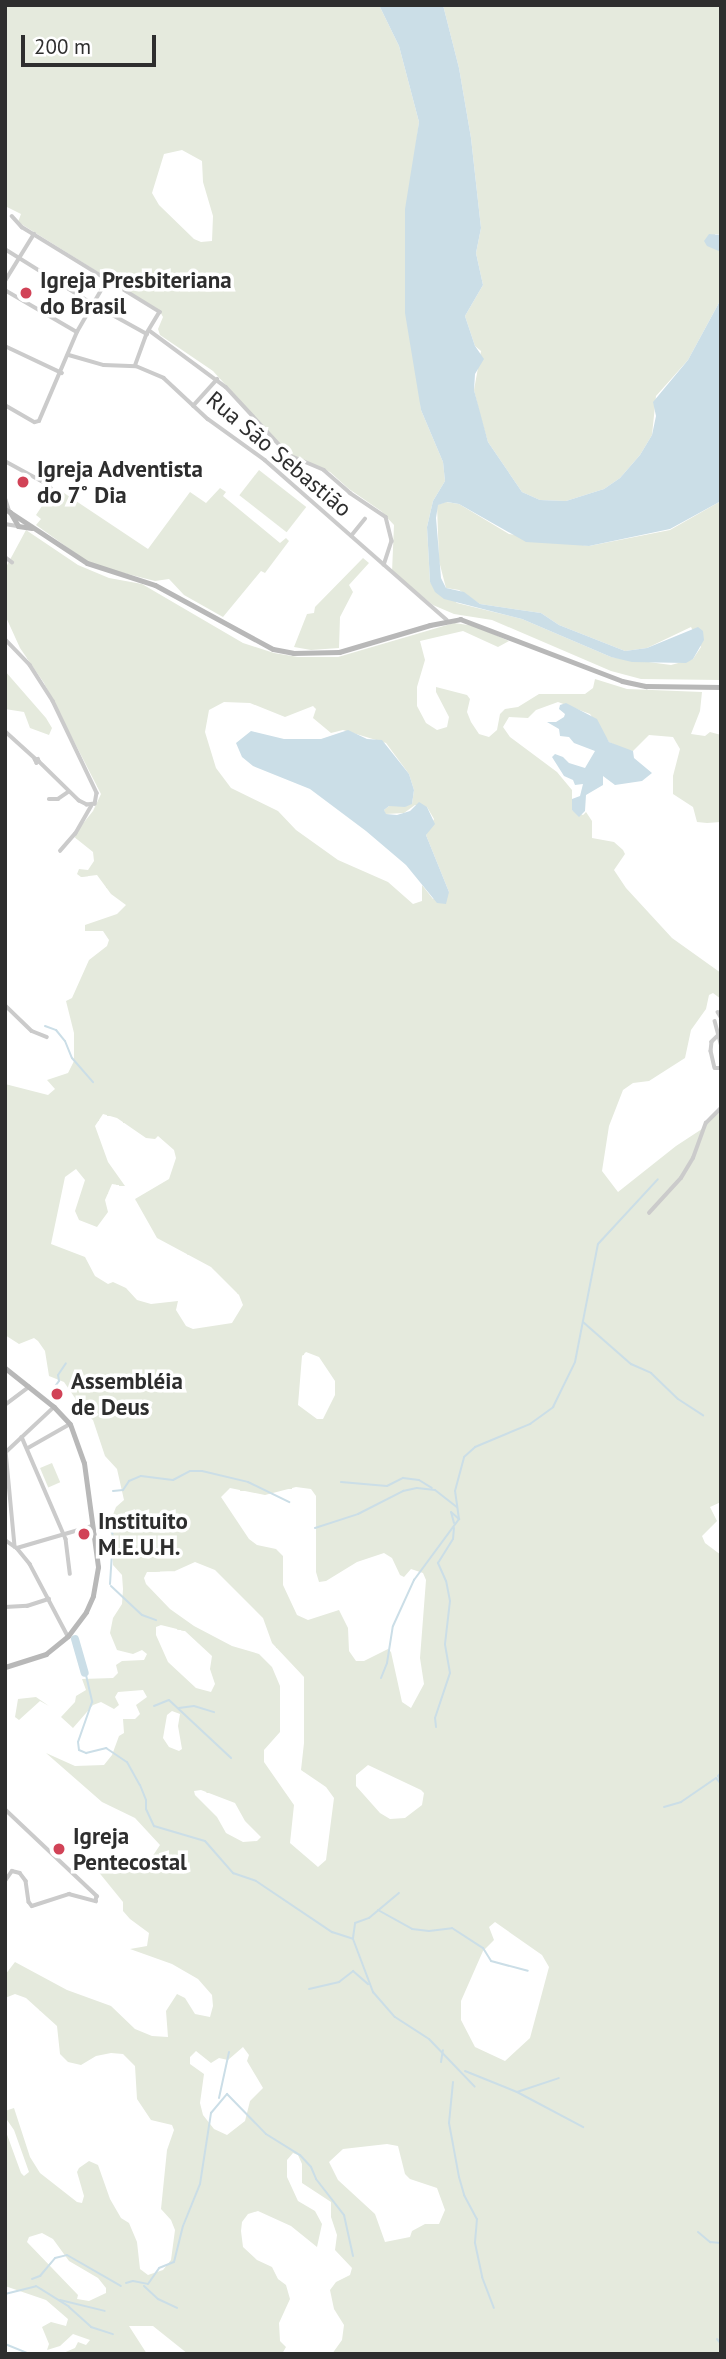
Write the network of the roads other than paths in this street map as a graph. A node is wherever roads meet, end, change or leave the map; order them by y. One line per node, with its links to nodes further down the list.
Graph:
1 (12, 216): 2 (street)
2 (34, 234): 4 (street); 5 (street)
3 (5, 249): 4 (street)
4 (20, 257): 6 (street); 8 (street)
5 (107, 280): 8 (street); 10 (street)
6 (5, 281)
7 (5, 290): 9 (street)
8 (93, 304): 9 (street); 10 (street)
9 (77, 332): 12 (street)
10 (148, 332): 13 (street); 15 (street)
11 (5, 346): 14 (street)
12 (69, 355): 13 (street, Rua São Sebastião); 14 (street)
13 (136, 366): 17 (street, Rua São Sebastião)
14 (62, 373): 16 (street)
15 (217, 379): 17 (street); 27 (street)
16 (5, 405)
17 (193, 406): 24 (street, Rua São Sebastião)
18 (5, 461): 19 (street)
19 (56, 496)
20 (5, 498): 21 (street)
21 (7, 516): 23 (main road); 23 (main road)
22 (365, 519): 24 (street)
23 (35, 528): 28 (main road)
24 (351, 536): 27 (street, Rua São Sebastião)
25 (5, 557): 26 (street)
26 (12, 562)
27 (384, 565): 28 (street, Rua São Sebastião)
28 (447, 621): 30 (main road)
29 (5, 639): 34 (street)
30 (721, 687)
31 (5, 732): 32 (street)
32 (68, 792): 33 (street); 34 (street)
33 (48, 799)
34 (93, 805): 35 (street)
35 (60, 851)
36 (5, 1005): 41 (street)
37 (718, 1012): 38 (street)
38 (721, 1017)
39 (715, 1021): 40 (street)
40 (719, 1035): 42 (street); 44 (street)
41 (47, 1037)
42 (721, 1044)
43 (720, 1056): 44 (street)
44 (713, 1058): 45 (street)
45 (721, 1068)
46 (721, 1108): 47 (street)
47 (649, 1213)
48 (5, 1368): 49 (main road)
49 (29, 1387): 50 (street); 51 (main road)
50 (5, 1405)
51 (54, 1407): 52 (main road); 53 (street)
52 (70, 1424): 54 (street); 56 (main road)
53 (22, 1437): 54 (street); 55 (street)
54 (28, 1448): 57 (street)
55 (6, 1452): 59 (street)
56 (93, 1525): 57 (street); 63 (main road)
57 (64, 1533): 59 (street); 60 (street)
58 (5, 1540): 59 (street)
59 (16, 1548): 61 (street)
60 (70, 1574)
61 (49, 1599): 62 (street); 63 (street)
62 (5, 1607)
63 (68, 1636): 64 (main road)
64 (5, 1667)
65 (5, 1809): 66 (street)
66 (5, 1881)

